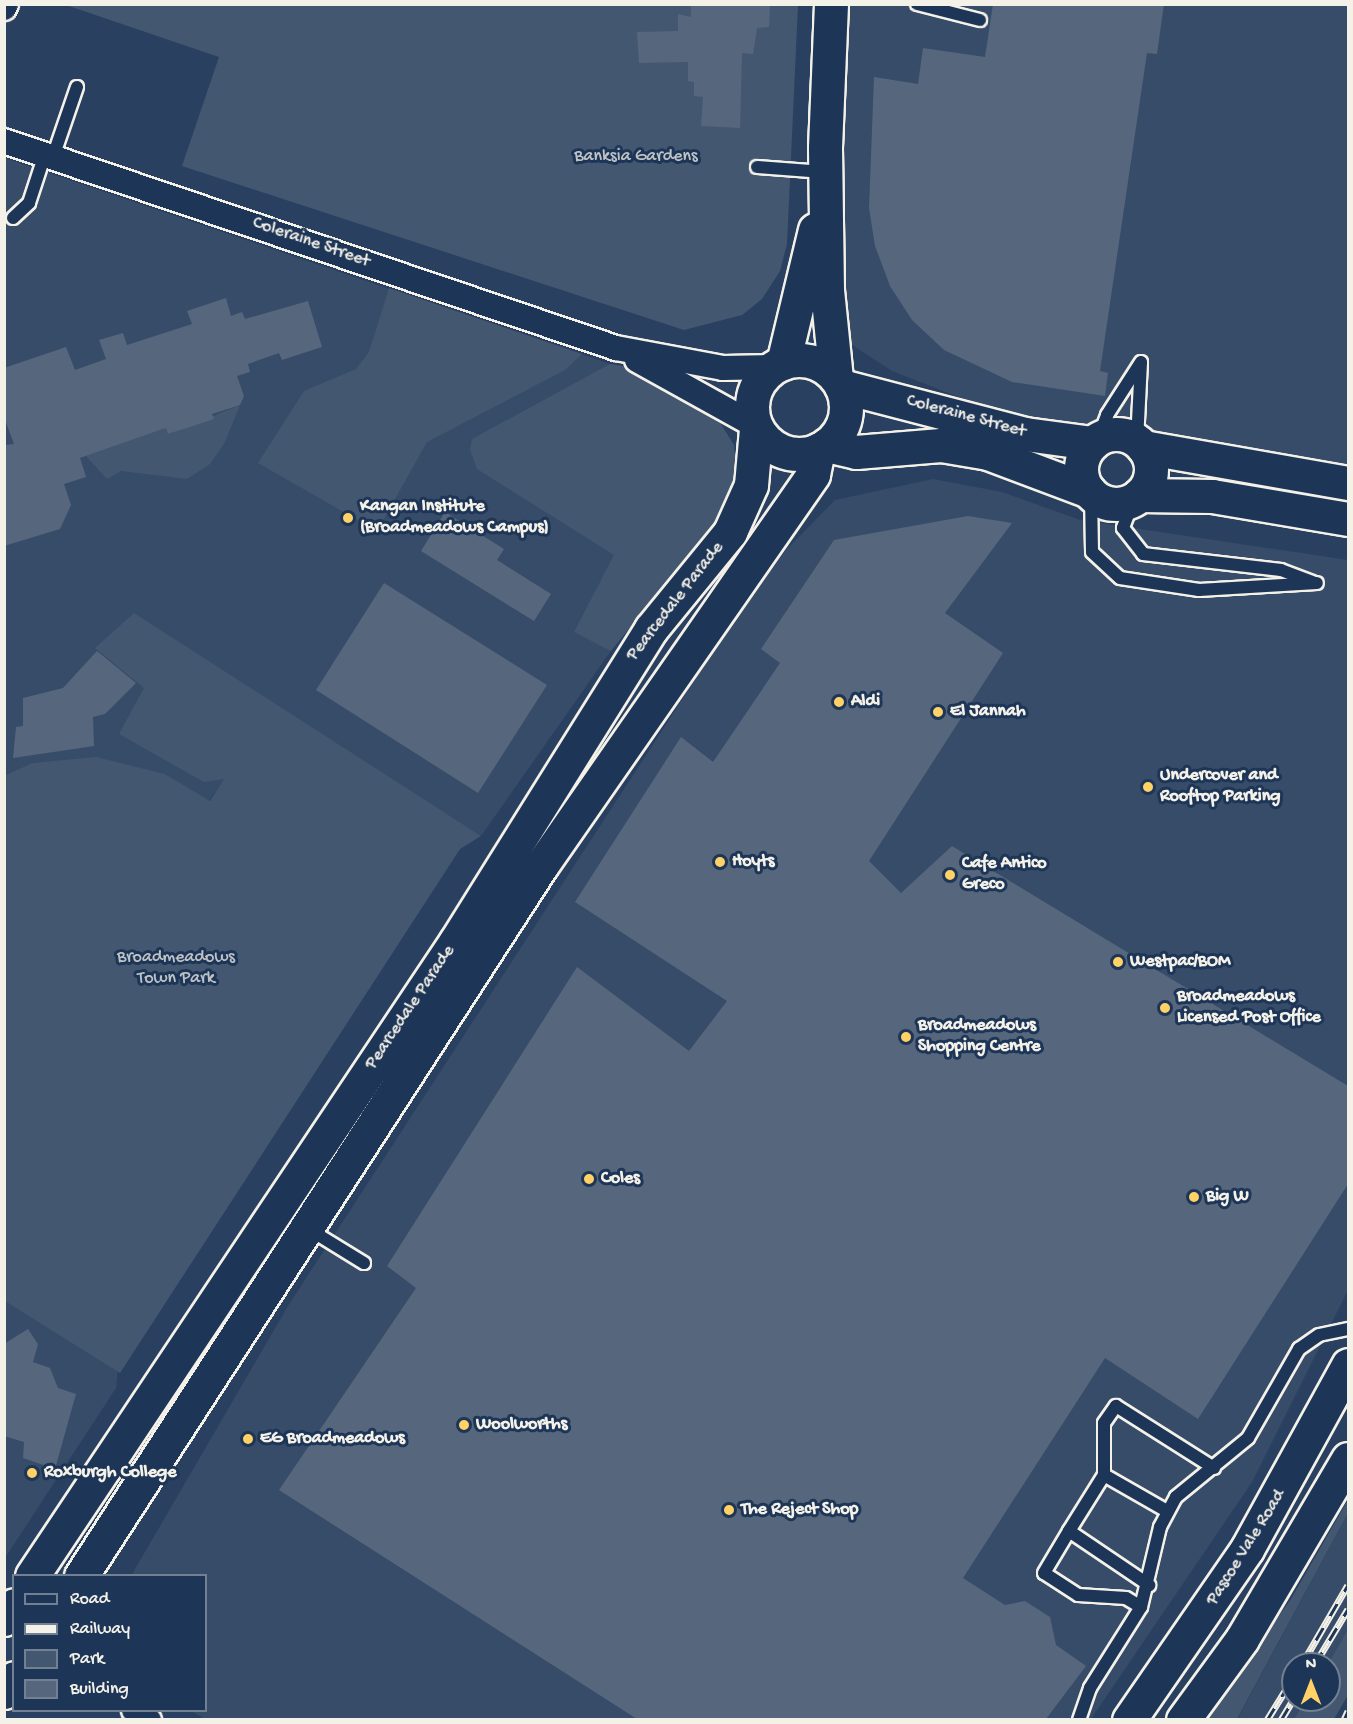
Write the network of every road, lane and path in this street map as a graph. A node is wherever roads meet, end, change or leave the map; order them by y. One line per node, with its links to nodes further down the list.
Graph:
1 (831, 4): 7 (street)
2 (917, 4): 3 (lane)
3 (980, 20)
4 (77, 87): 6 (lane)
5 (4, 141): 6 (street, Coleraine Street)
6 (49, 155): 9 (lane); 10 (street, Coleraine Street)
7 (824, 164): 8 (lane); 11 (street); 12 (street)
8 (757, 167)
9 (13, 218)
10 (616, 348): 11 (street, Coleraine Street); 13 (street, Coleraine Street)
11 (779, 365): 12 (street); 13 (street)
12 (838, 382): 14 (street, Coleraine Street); 16 (street)
13 (756, 428): 16 (street); 21 (street, Pearcedale Parade)
14 (1095, 441): 15 (street); 15 (lane); 18 (street)
15 (1140, 444): 17 (street); 19 (street)
16 (822, 448): 18 (street, Coleraine Street); 21 (street, Pearcedale Parade)
17 (1348, 483)
18 (1090, 492): 19 (street); 19 (lane)
19 (1137, 497): 20 (street)
20 (1348, 519)
21 (292, 1218): 22 (lane); 30 (street, Pearcedale Parade); 31 (street, Pearcedale Parade)
22 (364, 1263)
23 (1348, 1329): 26 (lane)
24 (1348, 1365): 35 (street, Pascoe Vale Road)
25 (1348, 1459): 36 (street)
26 (1214, 1468): 27 (lane); 28 (lane)
27 (1104, 1475): 28 (lane); 29 (lane)
28 (1167, 1511): 32 (lane)
29 (1069, 1531): 32 (lane); 33 (lane)
30 (34, 1574)
31 (82, 1574)
32 (1149, 1585): 33 (lane)
33 (1141, 1607): 34 (lane)
34 (1078, 1719)
35 (1129, 1719)
36 (1183, 1719)

